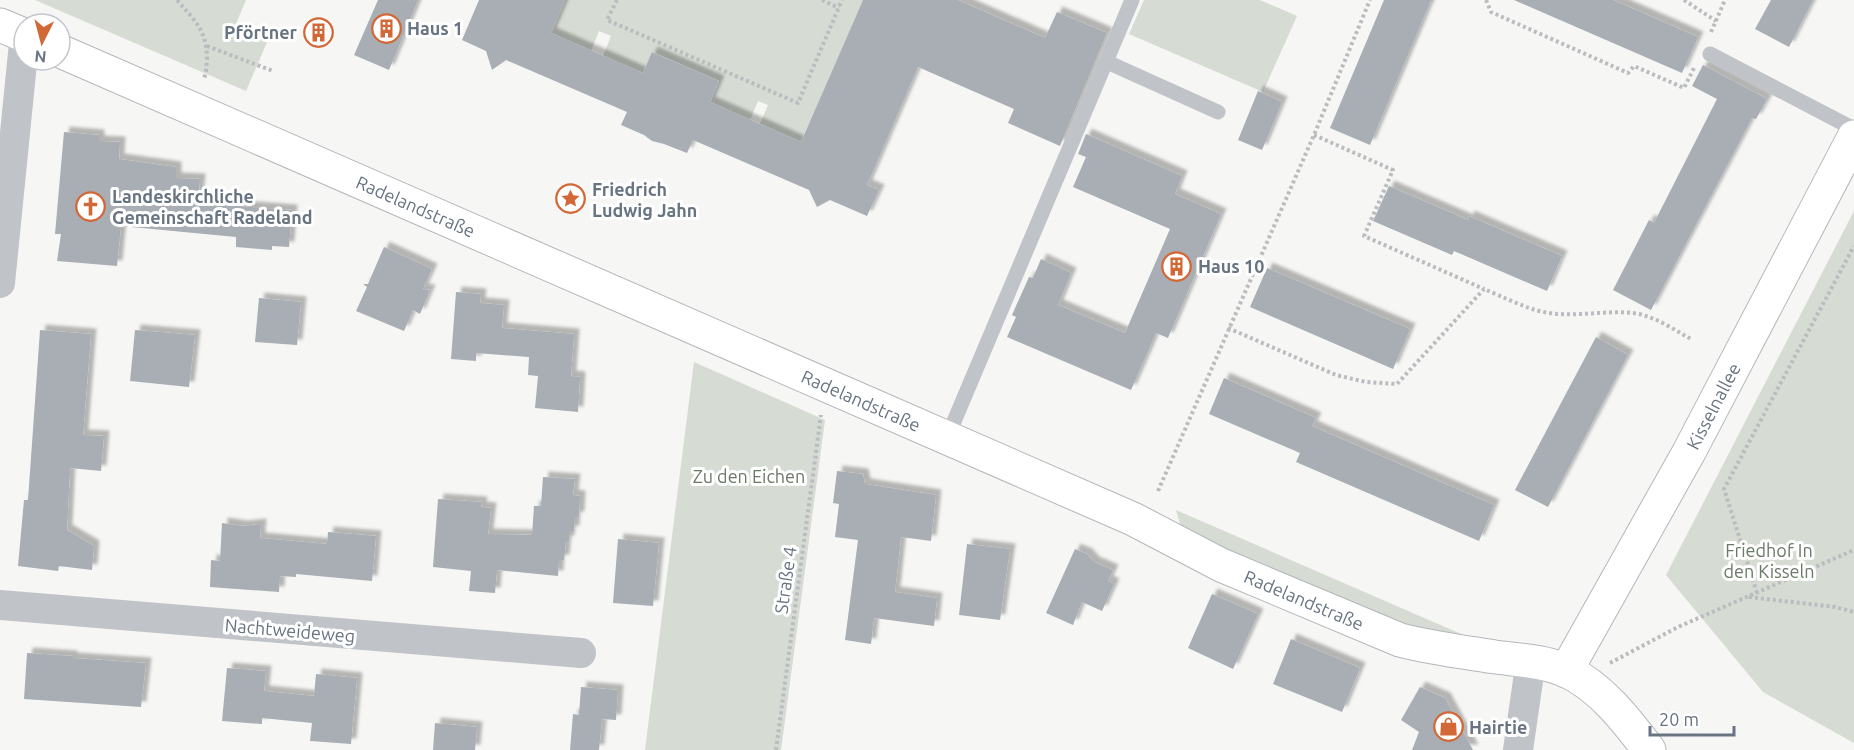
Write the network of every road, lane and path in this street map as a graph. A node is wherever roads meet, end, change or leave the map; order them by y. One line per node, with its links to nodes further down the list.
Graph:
1 (177, 0): 12 (path)
2 (617, 0): 10 (path)
3 (822, 0): 10 (path)
4 (842, 0): 10 (path)
5 (1132, 0): 15 (lane)
6 (1370, 0): 21 (path)
7 (1486, 0): 13 (path)
8 (1684, 0): 11 (path)
9 (1725, 0): 11 (path)
10 (839, 8)
11 (1716, 21): 13 (path)
12 (207, 46): 16 (path); 18 (path)
13 (1705, 51): 20 (lane)
14 (72, 56): 29 (street, Radelandstraße)
15 (1107, 62): 19 (lane); 29 (lane)
16 (273, 71)
17 (21, 72): 24 (street)
18 (204, 78)
19 (1218, 112)
20 (1854, 129)
21 (1314, 135): 25 (path); 26 (path)
22 (1854, 137): 39 (street, Kisselnallee)
23 (1854, 246): 32 (path)
24 (0, 283)
25 (1484, 289): 26 (path); 27 (path)
26 (1228, 328): 30 (path)
27 (1691, 339)
28 (821, 414): 40 (path, Straße 4)
29 (946, 438): 37 (street, Radelandstraße)
30 (1158, 491)
31 (1854, 550): 32 (path)
32 (1757, 593): 33 (path)
33 (1748, 597): 35 (path); 38 (path)
34 (0, 605): 36 (street, Nachtweideweg)
35 (1854, 612)
36 (581, 653)
37 (1531, 660): 39 (street, Radelandstraße); 41 (street)
38 (1609, 663)
39 (1566, 671): 42 (street, Radelandstraße)
40 (776, 750)
41 (1518, 750)
42 (1649, 750)

